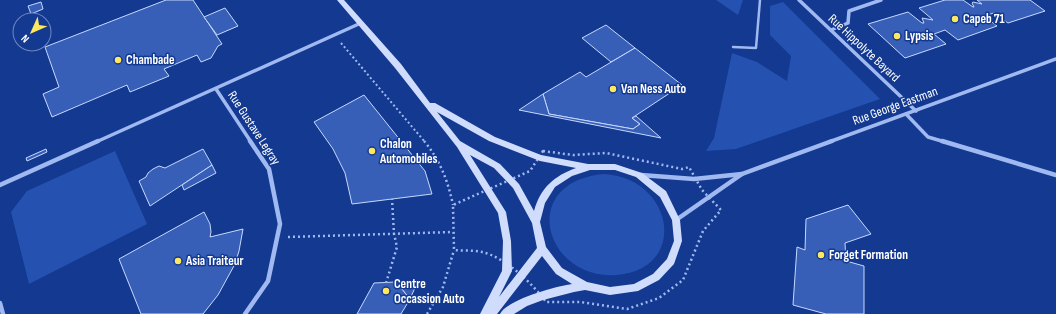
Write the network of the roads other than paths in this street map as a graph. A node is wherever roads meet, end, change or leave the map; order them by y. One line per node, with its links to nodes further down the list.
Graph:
1 (340, 0): 5 (street)
2 (760, 0): 7 (lane)
3 (799, 0): 6 (street, Rue Hippolyte Bayard)
4 (881, 0): 6 (street)
5 (361, 23): 9 (street, Rue Gustave Legray); 10 (street)
6 (831, 30): 11 (street, Rue Hippolyte Bayard)
7 (733, 47)
8 (1056, 59): 11 (street, Rue George Eastman)
9 (216, 89): 18 (street, Rue Gustave Legray); 25 (street, Rue Gustave Legray)
10 (428, 103): 13 (street); 14 (street)
11 (916, 111): 12 (street, Rue George Eastman)
12 (906, 114): 15 (street, Rue George Eastman); 17 (street)
13 (458, 144): 20 (street); 26 (street)
14 (590, 167): 16 (street); 20 (street)
15 (742, 174): 16 (street, Rue George Eastman); 19 (street, Rue George Eastman)
16 (639, 175): 19 (street)
17 (1056, 175)
18 (0, 186)
19 (676, 220): 22 (street)
20 (536, 222): 21 (street)
21 (542, 249): 22 (street); 27 (street)
22 (585, 286): 28 (street)
23 (0, 303): 24 (street)
24 (3, 314)
25 (245, 314)
26 (485, 314)
27 (491, 314)
28 (505, 314)

